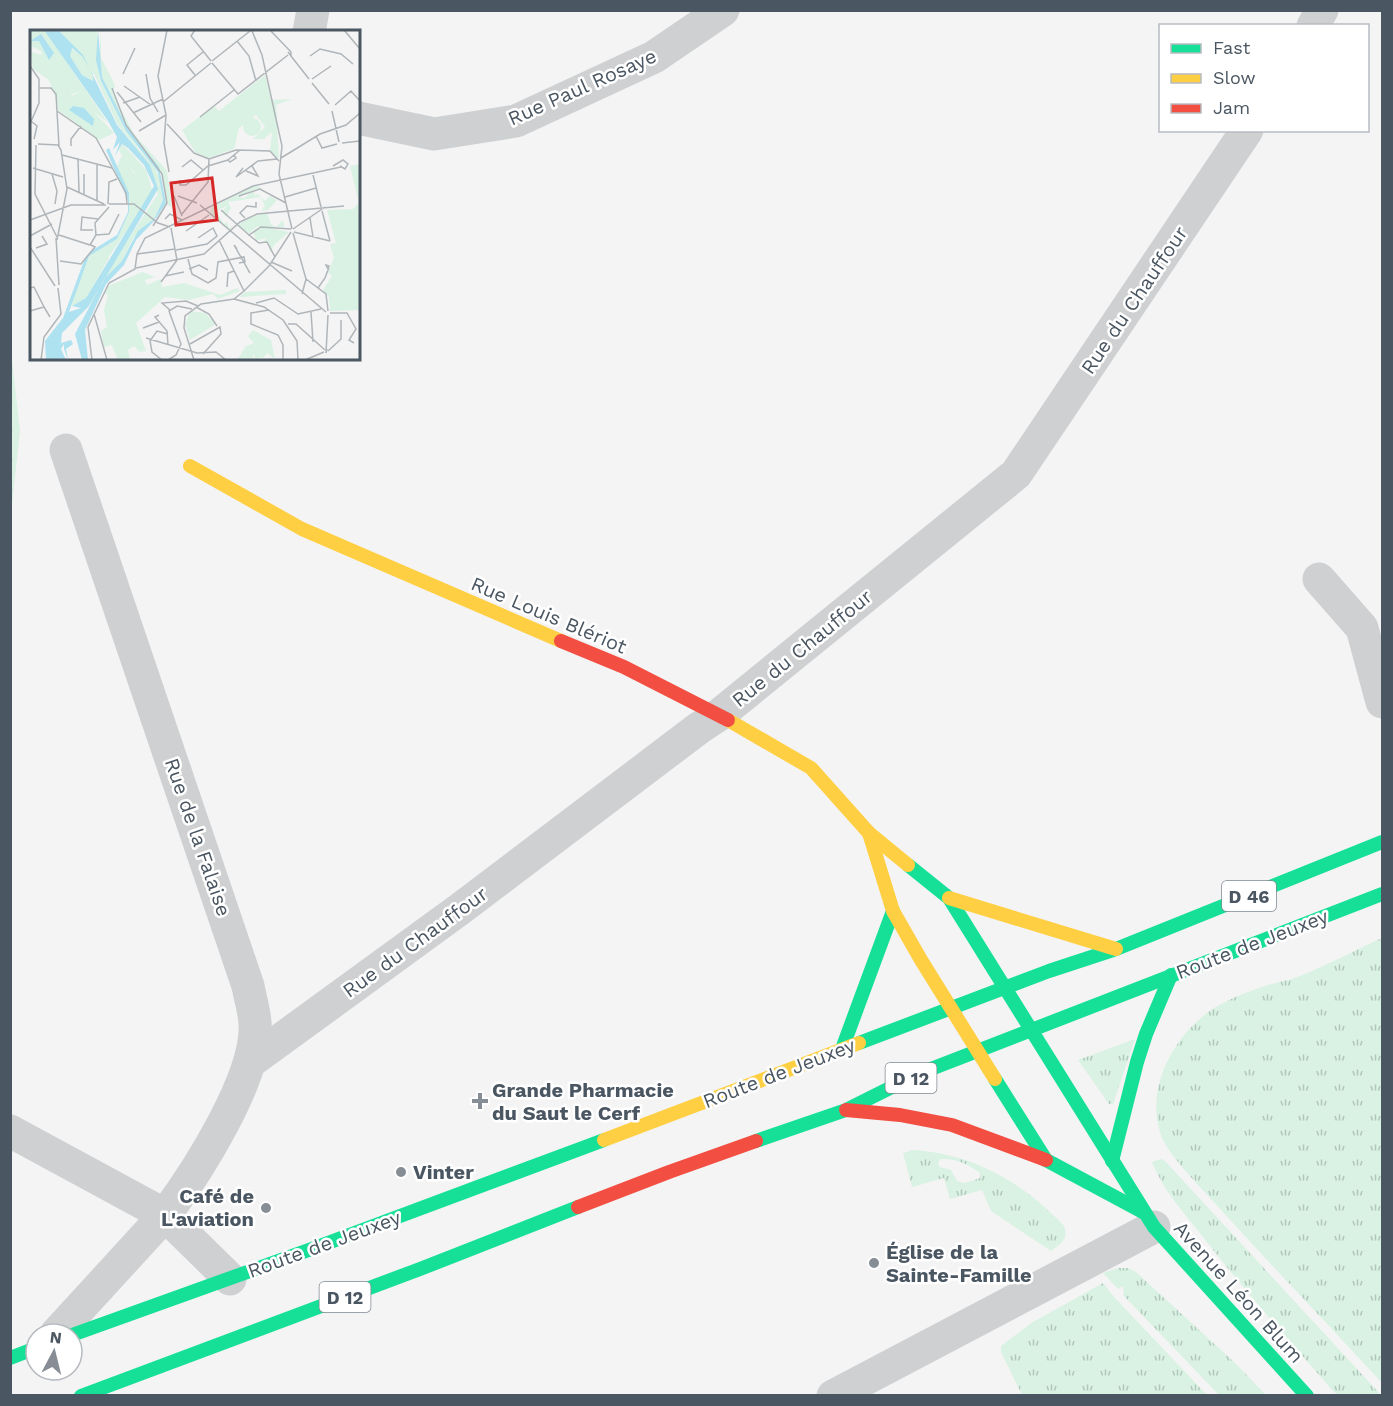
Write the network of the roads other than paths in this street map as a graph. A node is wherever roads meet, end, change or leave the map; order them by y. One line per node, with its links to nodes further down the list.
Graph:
1 (313, 10): 5 (street)
2 (723, 10): 6 (street, Rue Paul Rosaye)
3 (1322, 10): 4 (street)
4 (1314, 24)
5 (309, 30)
6 (360, 118)
7 (1246, 132): 12 (street, Rue du Chauffour)
8 (66, 450): 25 (street, Rue de la Falaise)
9 (190, 466): 12 (main road, Rue Louis Blériot)
10 (1318, 579): 11 (street)
11 (1383, 702)
12 (719, 715): 13 (main road, Rue Louis Blériot); 25 (street, Rue du Chauffour)
13 (869, 833): 16 (main road, Rue Louis Blériot); 17 (main road, Rue Louis Blériot)
14 (1383, 842): 18 (main road, Route de Jeuxey / D 46)
15 (1383, 894): 19 (main road, Route de Jeuxey)
16 (949, 898): 18 (main road, Rue Louis Blériot); 20 (main road, Rue Louis Blériot)
17 (893, 910): 21 (main road, Rue Louis Blériot); 23 (main road)
18 (1116, 949): 20 (main road, Route de Jeuxey / D 46)
19 (1170, 975): 22 (main road, Route de Jeuxey); 29 (main road)
20 (1004, 987): 21 (main road, Route de Jeuxey / D 12); 22 (main road, Rue Louis Blériot)
21 (951, 1008): 23 (main road, Route de Jeuxey / D 12); 24 (main road, Rue Louis Blériot)
22 (1032, 1031): 24 (main road, Route de Jeuxey / D 12); 29 (main road, Avenue Léon Blum)
23 (842, 1049): 32 (main road, Route de Jeuxey / D 12)
24 (977, 1050): 26 (main road, Route de Jeuxey / D 12); 28 (main road, Avenue Léon Blum)
25 (250, 1062): 30 (street, Rue de la Falaise)
26 (846, 1110): 28 (main road, Avenue Léon Blum); 35 (main road, Route de Jeuxey / D 12)
27 (10, 1131): 30 (street)
28 (1046, 1160): 31 (main road, Avenue Léon Blum)
29 (1112, 1161): 31 (main road, Avenue Léon Blum)
30 (165, 1215): 32 (street); 33 (street, Rue de la Falaise)
31 (1149, 1220): 36 (street); 37 (main road, Avenue Léon Blum)
32 (230, 1279): 34 (main road, Route de Jeuxey / D 12)
33 (67, 1322)
34 (84, 1331)
35 (81, 1395)
36 (833, 1395)
37 (1307, 1395)

